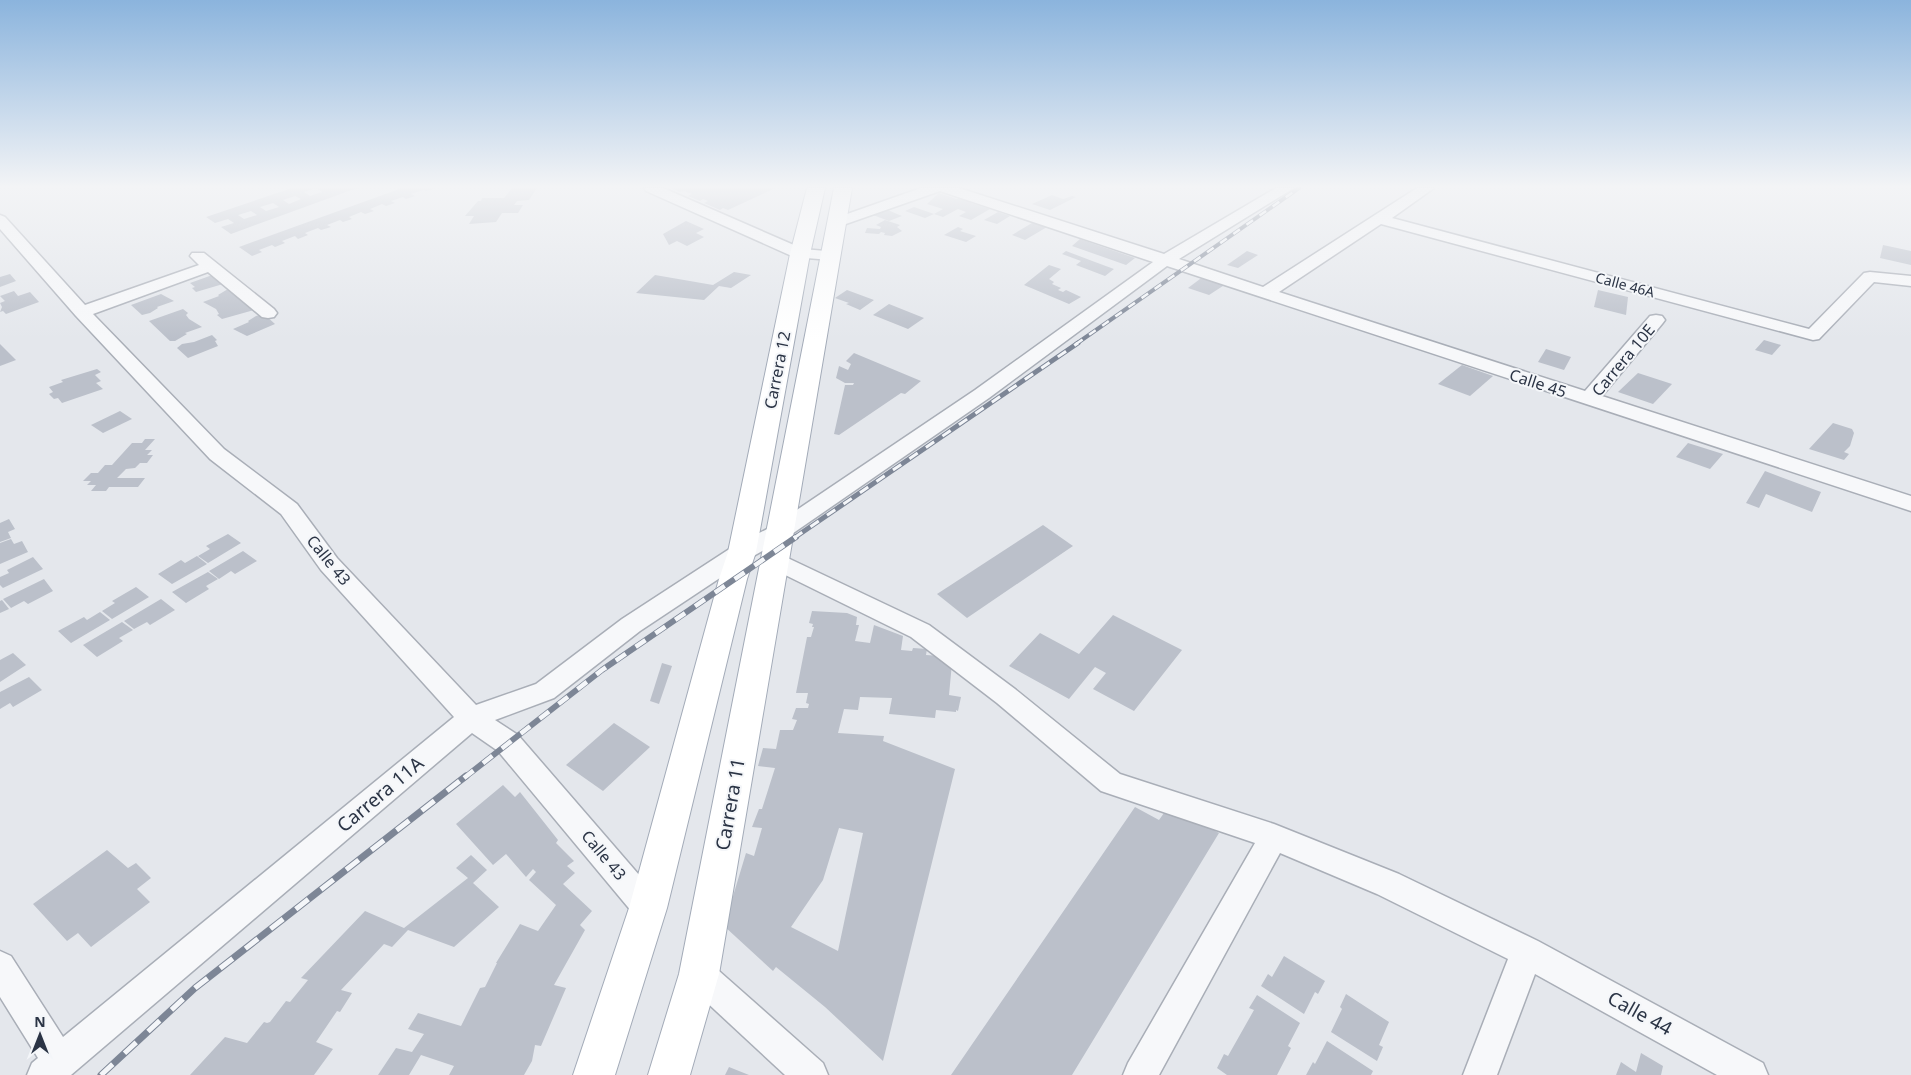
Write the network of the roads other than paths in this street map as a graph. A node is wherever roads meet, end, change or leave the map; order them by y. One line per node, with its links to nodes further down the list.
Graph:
1 (16, 238): 14 (street, Calle 43)
2 (764, 238): 9 (street)
3 (804, 238): 9 (main road, Carrera 12)
4 (835, 238): 10 (main road, Carrera 12)
5 (1095, 238): 11 (street, Calle 45)
6 (1202, 238): 11 (street)
7 (1349, 238): 13 (street)
8 (1450, 238): 12 (street, Calle 46A)
9 (800, 254): 10 (street); 20 (main road, Carrera 12)
10 (832, 255): 19 (main road, Carrera 12)
11 (1164, 261): 13 (street, Calle 45); 19 (street, Carrera 11A)
12 (1911, 281)
13 (1264, 293): 17 (street, Calle 45)
14 (82, 312): 15 (street); 21 (street, Calle 43)
15 (268, 312)
16 (1656, 320): 17 (street, Carrera 10E)
17 (1589, 399): 18 (street, Calle 45)
18 (1911, 504)
19 (778, 545): 20 (street, Carrera 11A); 22 (street, Calle 44); 26 (main road, Carrera 11)
20 (742, 552): 21 (street, Carrera 11A); 23 (main road)
21 (471, 718): 23 (street, Calle 43); 27 (street, Carrera 11A)
22 (1274, 837): 24 (street, Calle 44); 31 (street)
23 (648, 908): 28 (main road)
24 (1527, 952): 32 (street); 33 (street, Calle 44)
25 (0, 967): 27 (street)
26 (699, 974): 29 (main road, Carrera 11); 30 (street)
27 (52, 1068)
28 (594, 1075)
29 (669, 1075)
30 (811, 1075)
31 (1140, 1075)
32 (1480, 1075)
33 (1751, 1075)

